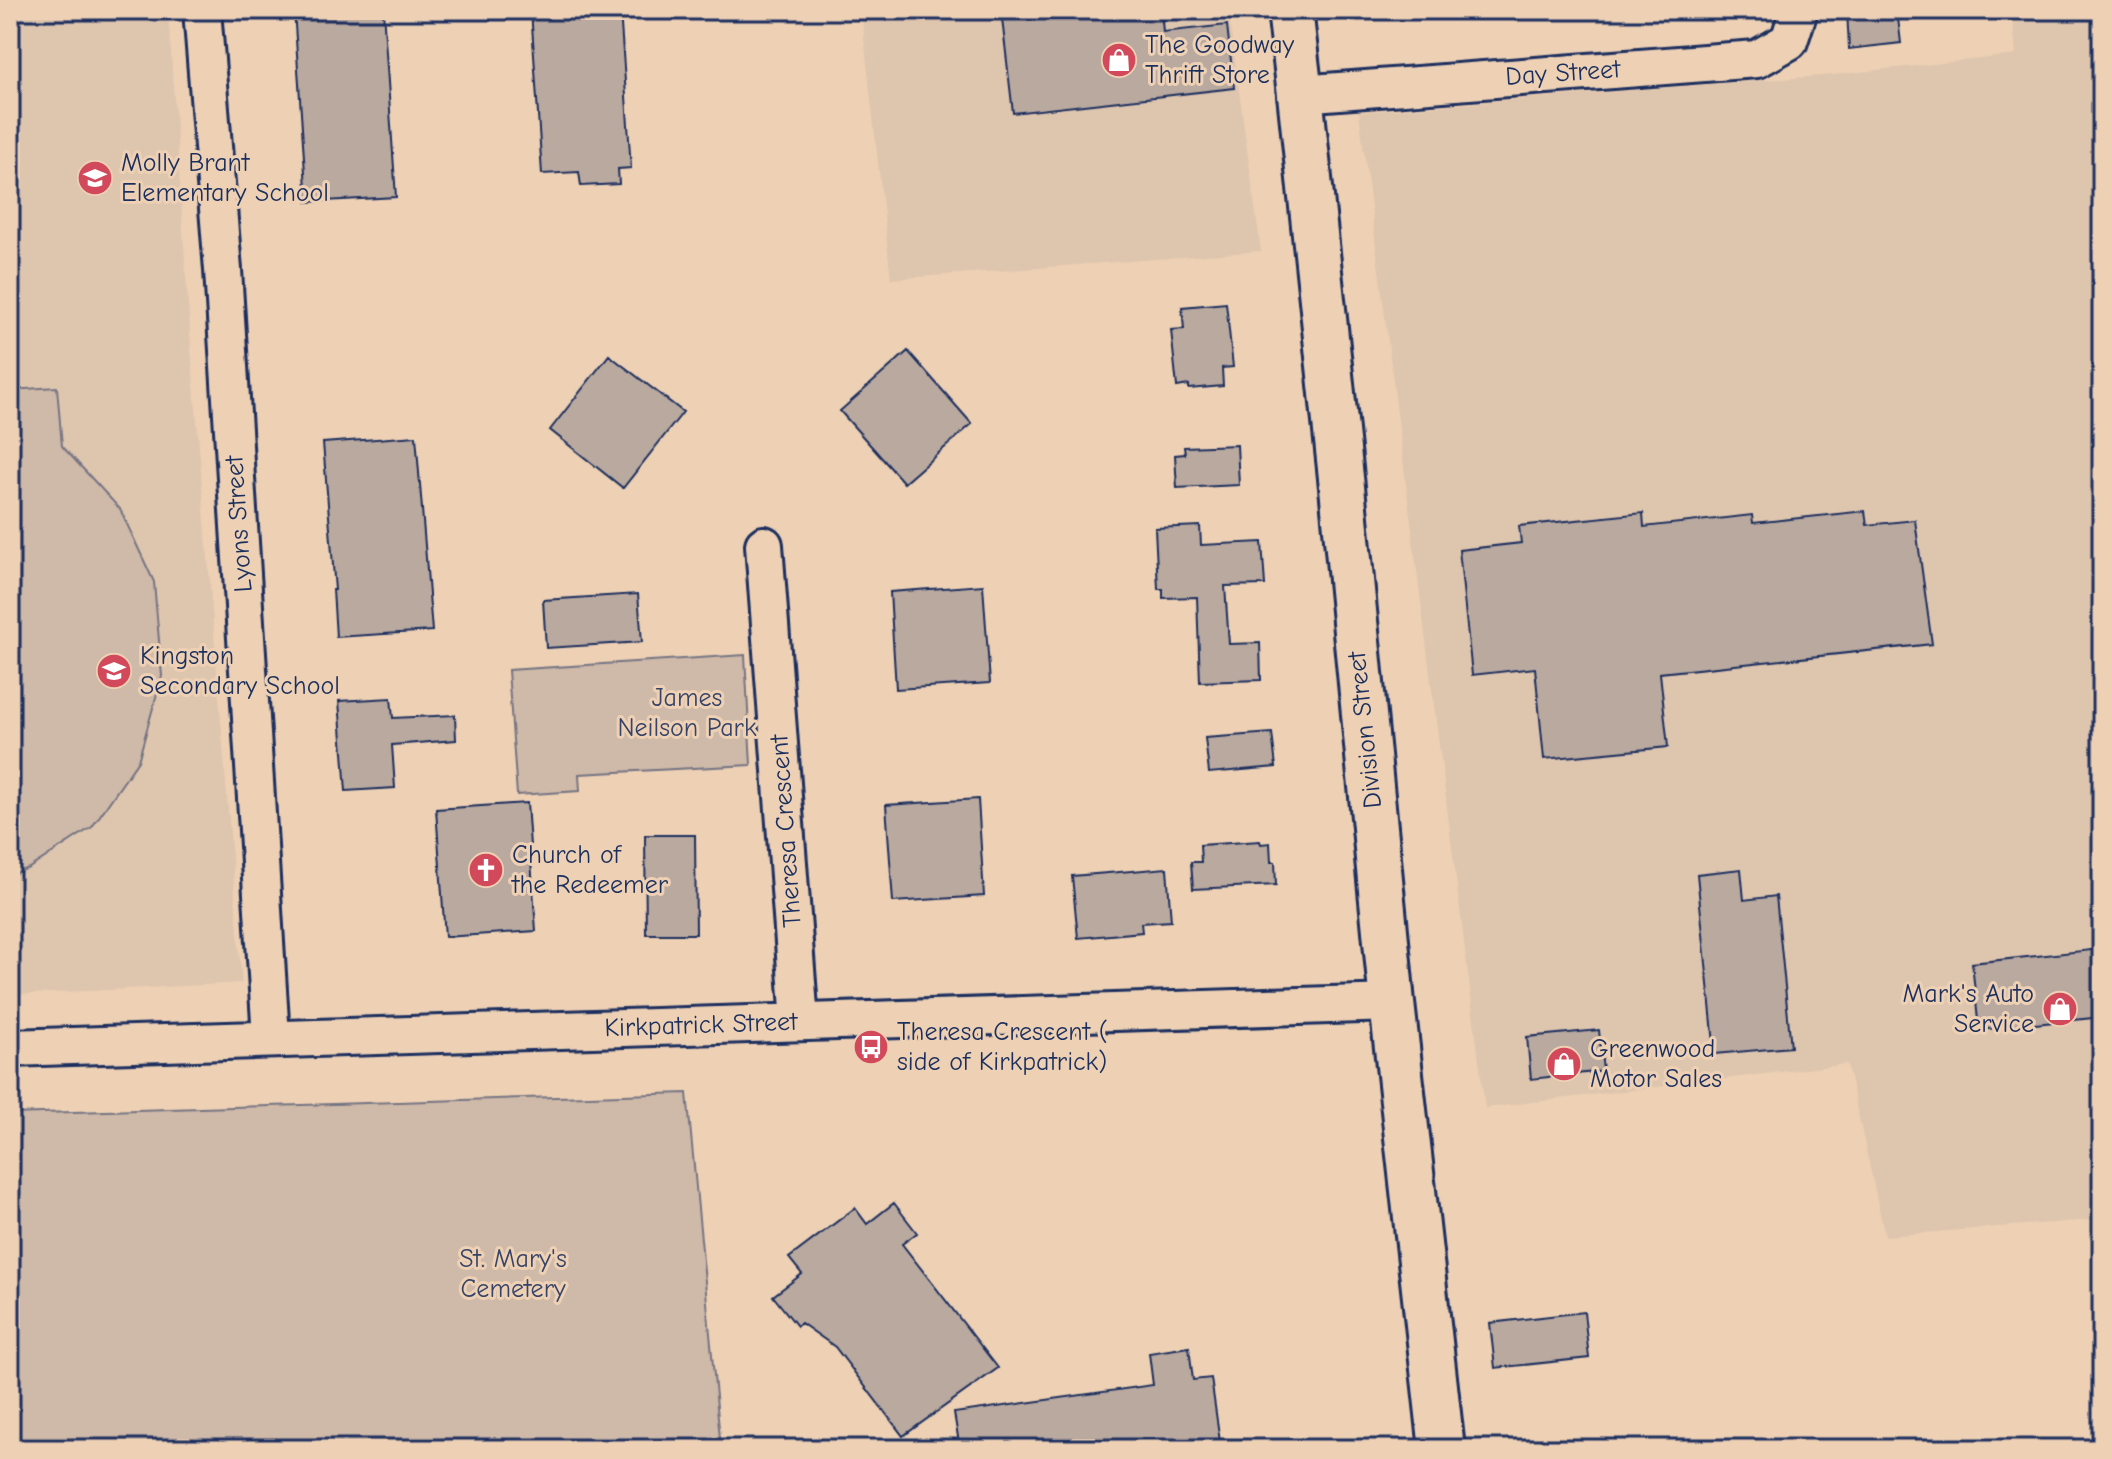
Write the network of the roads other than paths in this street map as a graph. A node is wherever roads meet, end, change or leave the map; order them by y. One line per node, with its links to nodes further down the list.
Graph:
1 (202, 10): 8 (street, Lyons Street)
2 (1290, 10): 4 (main road, Division Street)
3 (1799, 10): 4 (street, Day Street)
4 (1300, 94): 6 (main road, Division Street)
5 (764, 545): 7 (street, Theresa Crescent)
6 (1392, 1003): 7 (street, Kirkpatrick Street); 10 (main road, Division Street)
7 (800, 1022): 8 (street, Kirkpatrick Street)
8 (271, 1038): 9 (street, Kirkpatrick Street)
9 (10, 1048)
10 (1442, 1449)

